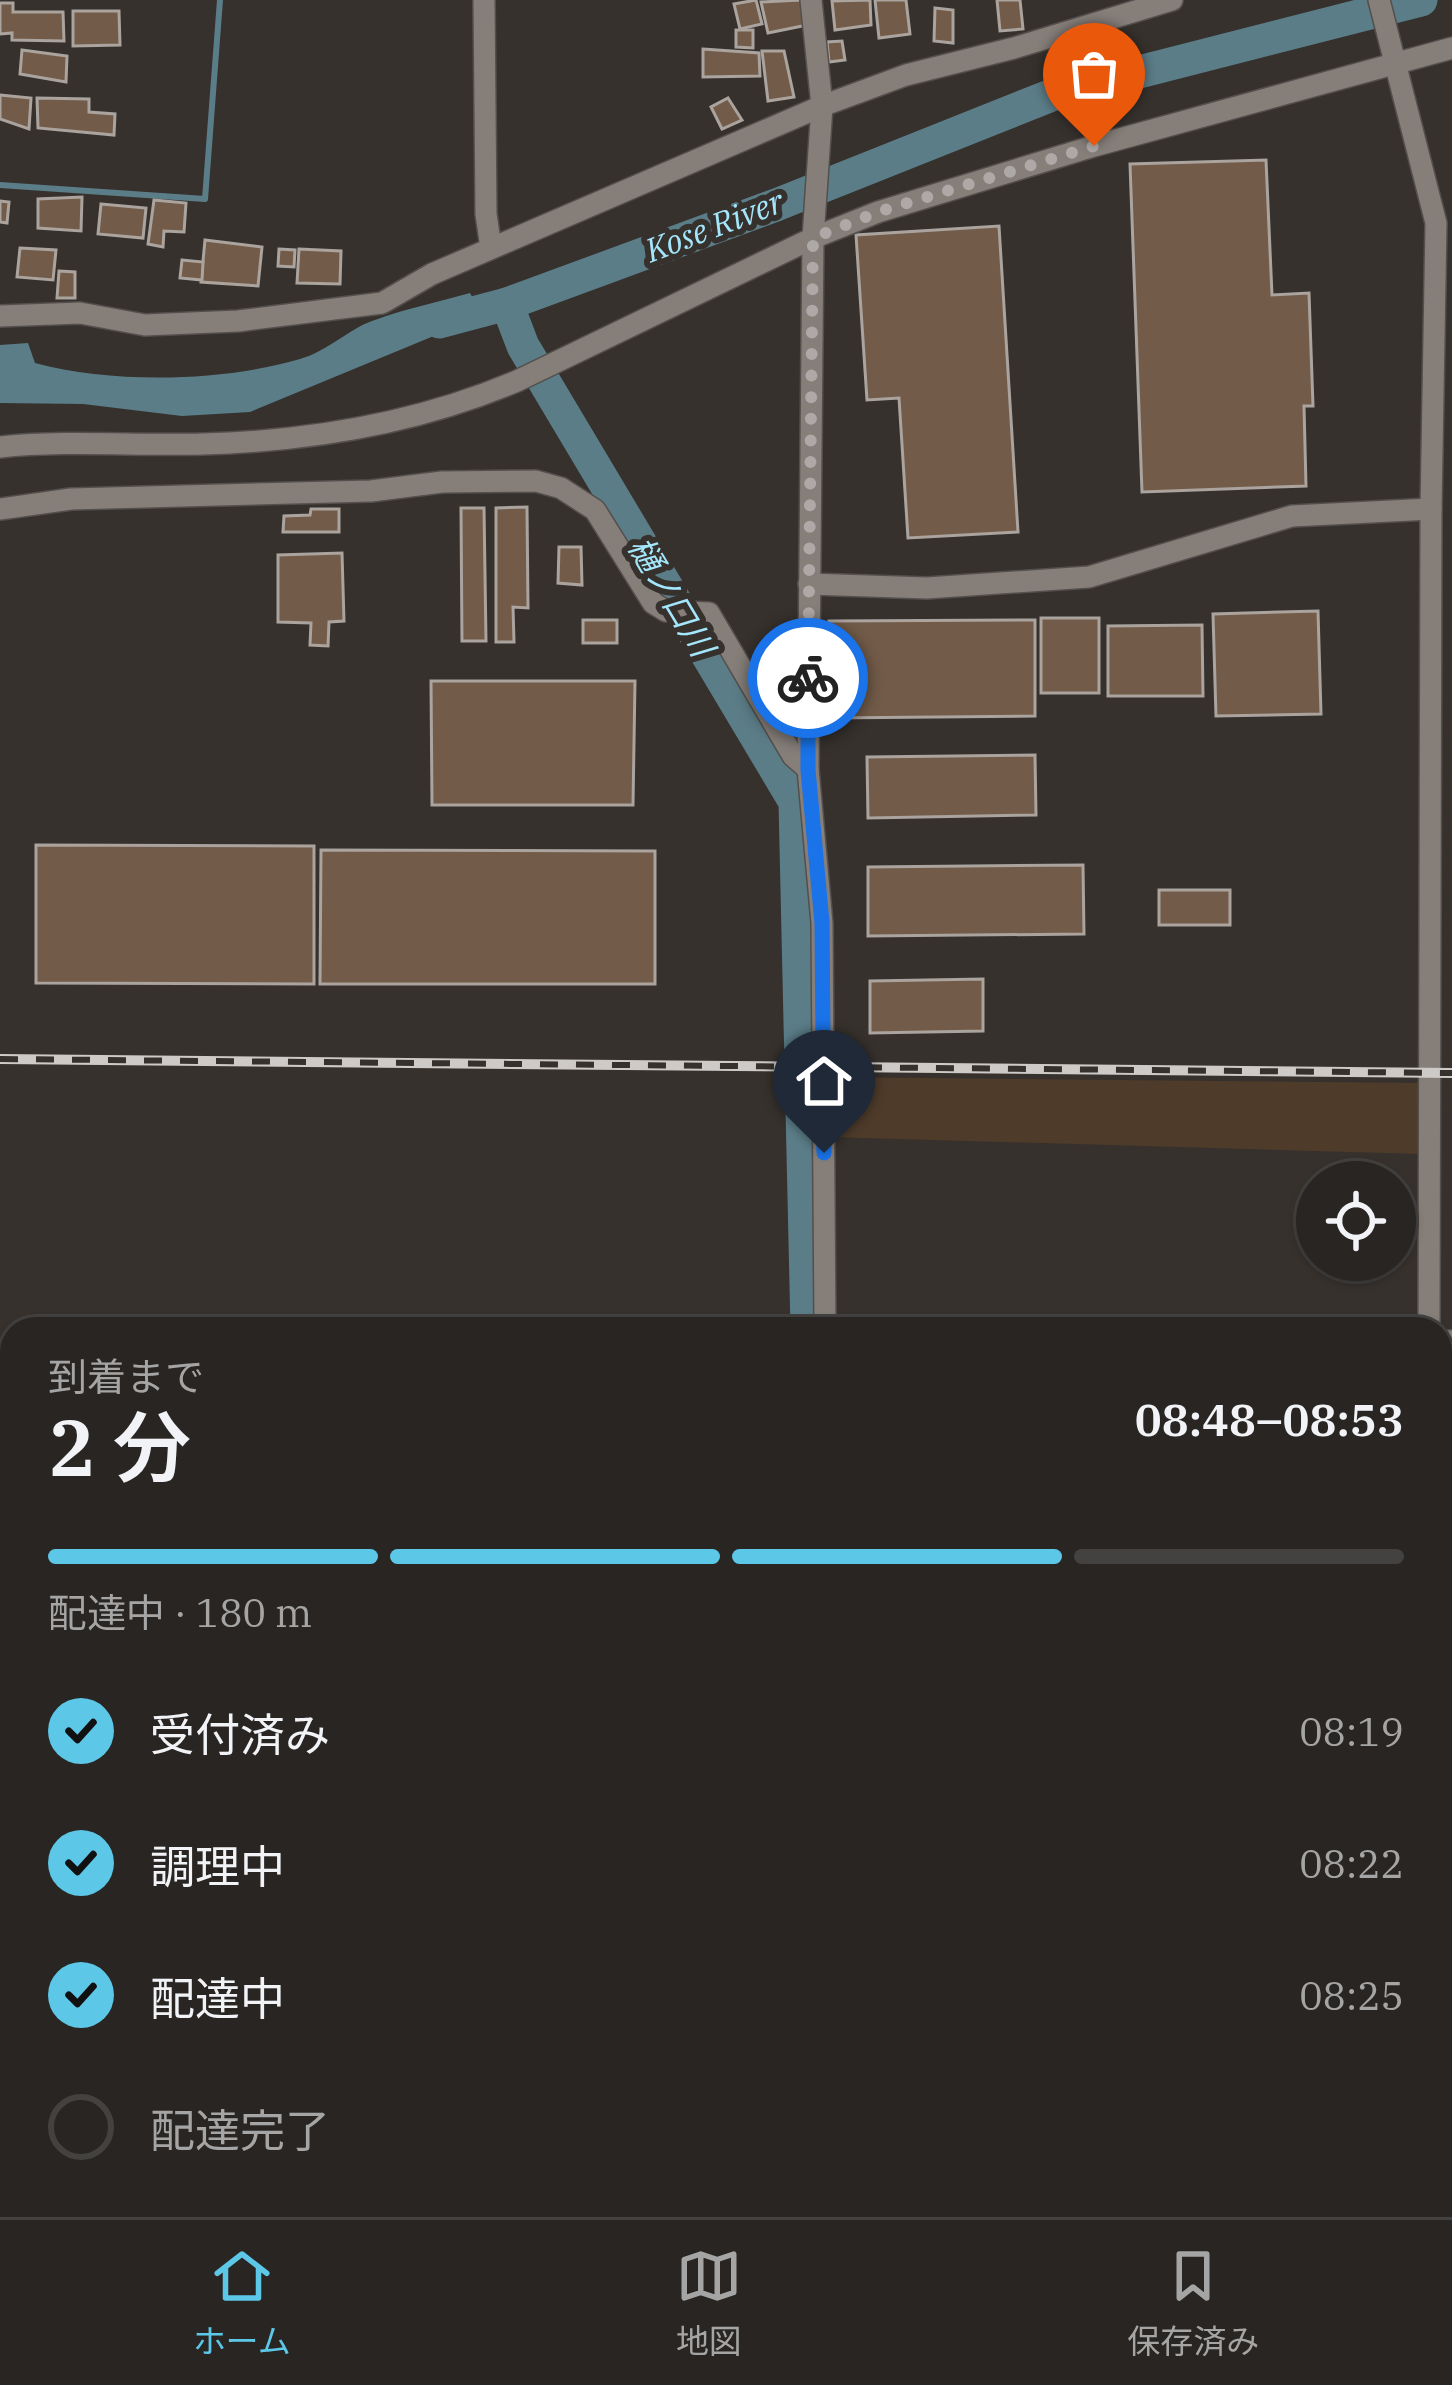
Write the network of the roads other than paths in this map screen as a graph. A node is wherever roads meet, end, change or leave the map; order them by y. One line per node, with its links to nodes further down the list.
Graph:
1 (484, 0): 9 (street)
2 (811, 0): 7 (street)
3 (1172, 0): 7 (street)
4 (1379, 0): 6 (street)
5 (1452, 48): 6 (street)
6 (1394, 58): 8 (street); 13 (street)
7 (822, 112): 8 (street); 9 (street)
8 (814, 234): 11 (street); 14 (street)
9 (491, 248): 10 (street)
10 (0, 316)
11 (0, 447)
12 (0, 509): 16 (street)
13 (1431, 509): 14 (street); 15 (street)
14 (809, 584): 16 (street)
15 (1441, 714): 18 (street)
16 (808, 770): 17 (street)
17 (825, 1317)
18 (1429, 1317)

